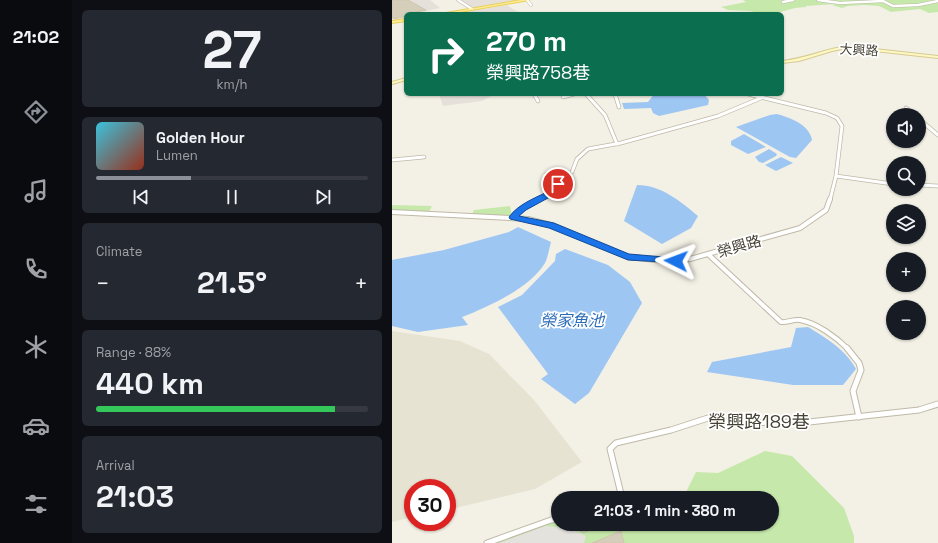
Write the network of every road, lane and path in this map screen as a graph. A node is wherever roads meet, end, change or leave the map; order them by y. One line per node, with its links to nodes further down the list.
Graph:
1 (458, 0): 9 (street)
2 (526, 0): 8 (street); 9 (main road)
3 (793, 0): 7 (street)
4 (818, 0): 5 (street)
5 (882, 1): 6 (street)
6 (938, 1)
7 (783, 2)
8 (531, 5)
9 (472, 9): 10 (main road)
10 (454, 12)
11 (404, 20): 12 (main road)
12 (392, 22)
13 (938, 57): 14 (street, 大興路)
14 (784, 62)
15 (404, 80): 16 (street)
16 (392, 83)
17 (535, 96): 24 (street)
18 (567, 96): 22 (street)
19 (588, 96): 28 (street)
20 (616, 96): 25 (street)
21 (754, 96): 23 (street)
22 (564, 97)
23 (761, 98): 28 (street); 33 (street, 榮興路)
24 (538, 101)
25 (619, 107)
26 (926, 125): 27 (street)
27 (938, 135)
28 (617, 144): 31 (street)
29 (424, 157): 30 (street)
30 (392, 160)
31 (572, 172)
32 (546, 175): 38 (street)
33 (836, 176): 34 (street); 39 (street, 榮興路)
34 (886, 183)
35 (926, 185): 36 (street)
36 (938, 186)
37 (392, 212): 38 (street, 榮興路)
38 (513, 217): 39 (street, 榮興路)
39 (709, 255): 41 (street)
40 (938, 404): 41 (street, 榮興路189巷)
41 (859, 417): 42 (street, 榮興路189巷)
42 (621, 491)
43 (551, 520): 44 (street)
44 (487, 543)

